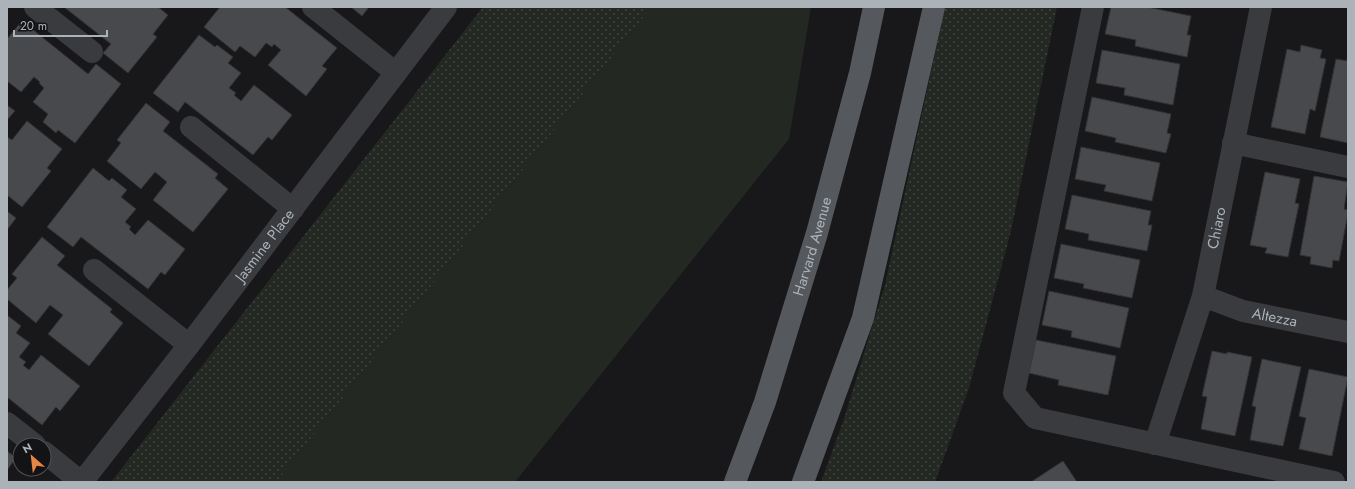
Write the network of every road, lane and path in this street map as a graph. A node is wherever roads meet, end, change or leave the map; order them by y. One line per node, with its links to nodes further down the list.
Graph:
1 (35, 7): 8 (street)
2 (314, 7): 9 (street)
3 (446, 7): 9 (street, Jasmine Place)
4 (874, 7): 23 (main road, Harvard Avenue)
5 (934, 7): 24 (main road)
6 (1092, 7): 20 (street)
7 (1261, 7): 11 (street, Chiaro)
8 (92, 52)
9 (396, 73): 13 (street, Jasmine Place)
10 (191, 128): 13 (street)
11 (1233, 143): 12 (street); 15 (street, Chiaro)
12 (1348, 167)
13 (293, 209): 17 (street, Jasmine Place)
14 (94, 270): 17 (street)
15 (1203, 296): 16 (street, Altezza); 20 (street, Chiaro)
16 (1348, 332)
17 (189, 345): 22 (street, Jasmine Place)
18 (7, 423): 19 (street)
19 (25, 437)
20 (1155, 444): 25 (street)
21 (52, 458): 22 (street)
22 (82, 482)
23 (735, 482)
24 (803, 482)
25 (1334, 482)

